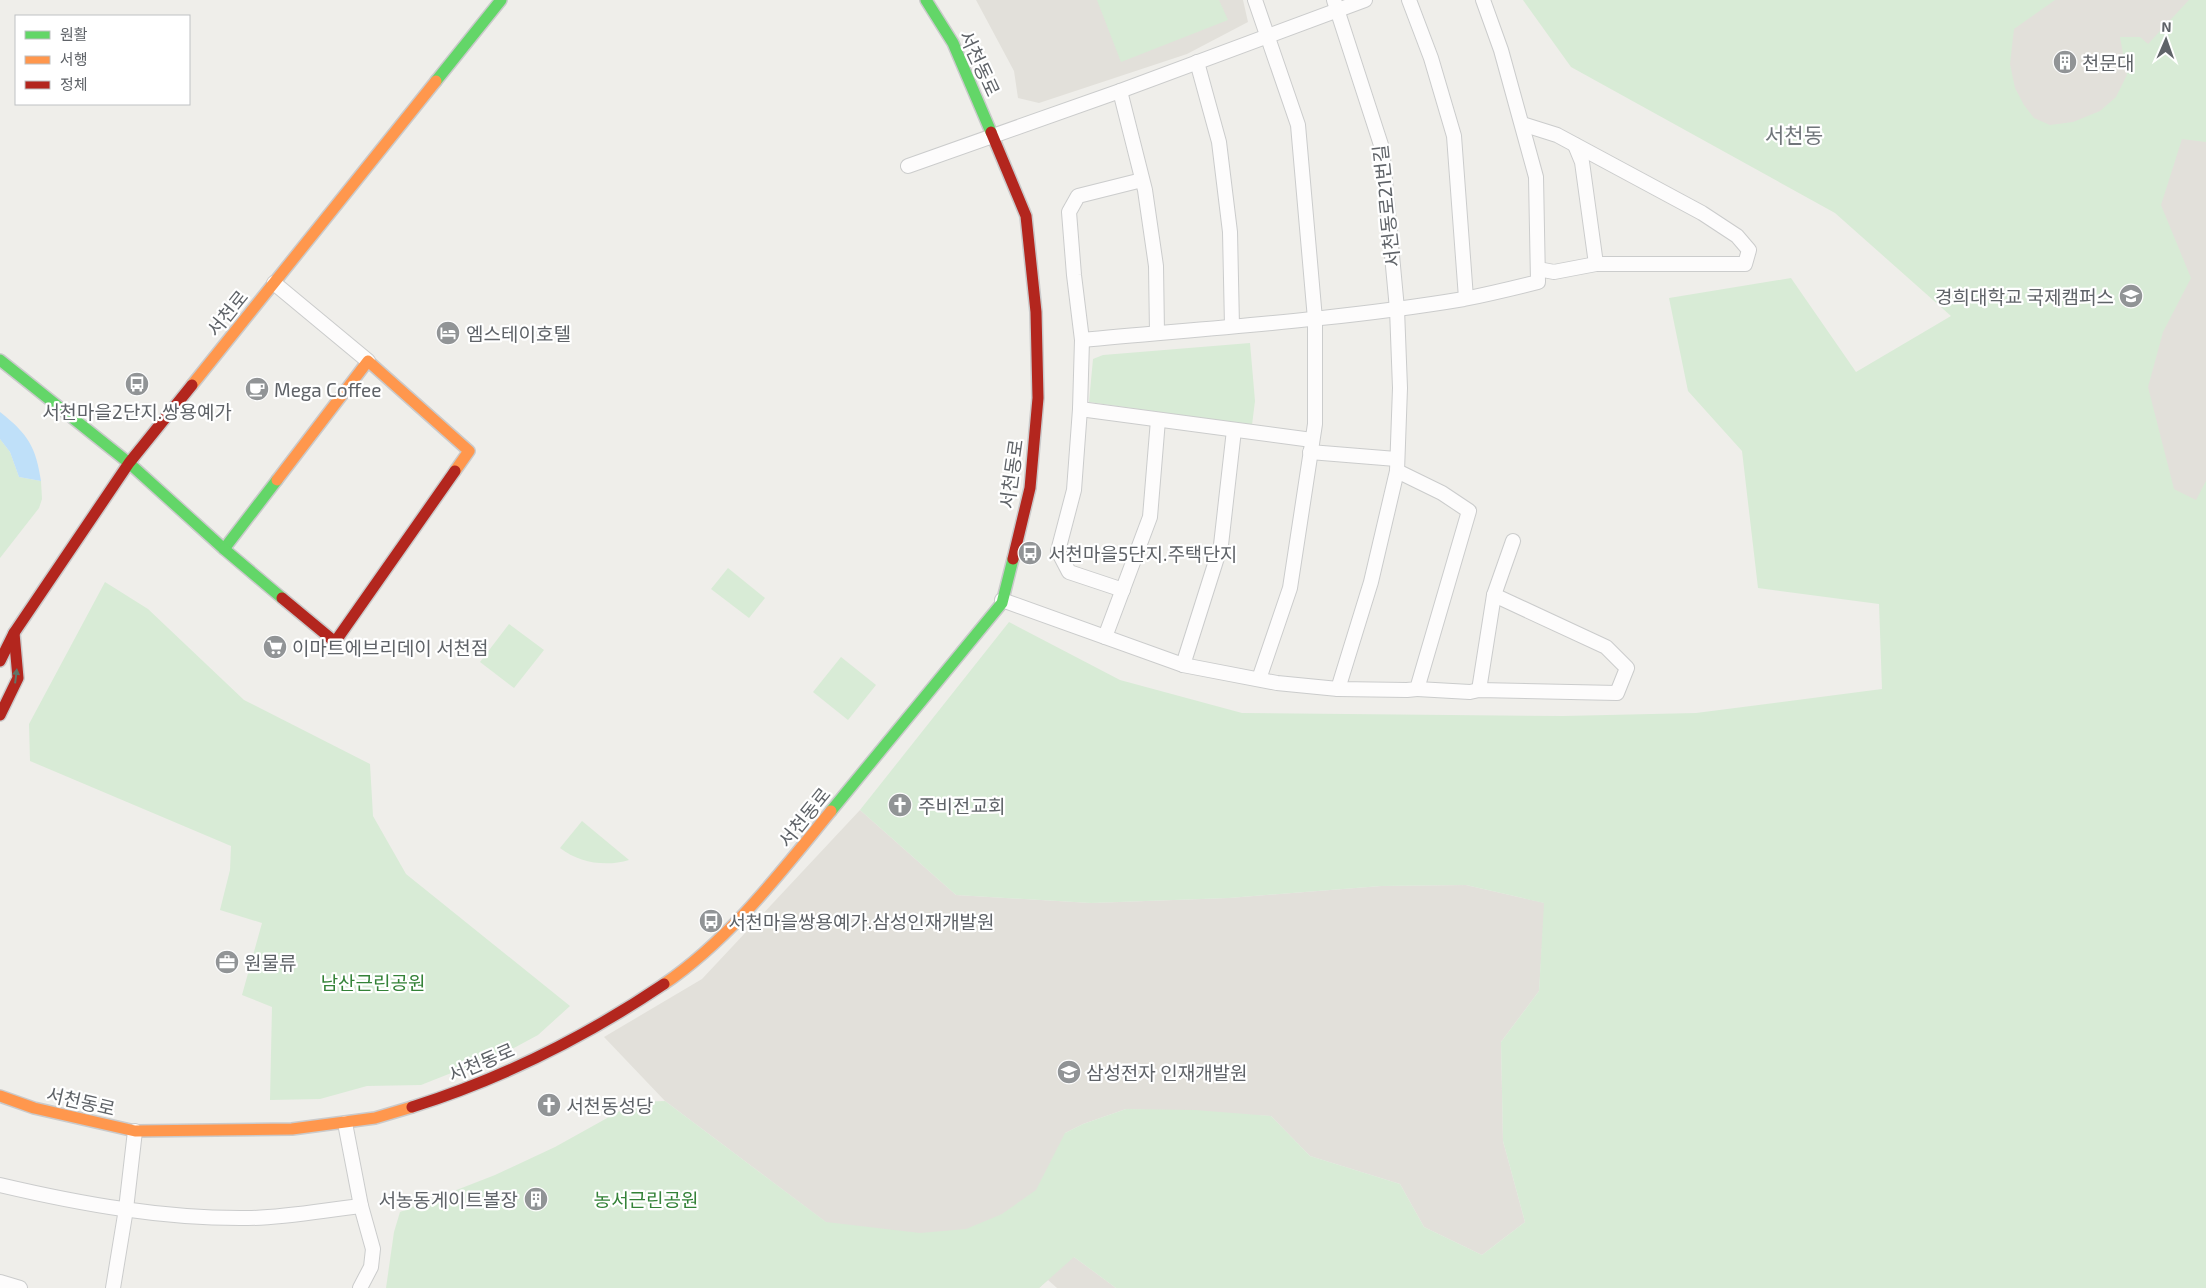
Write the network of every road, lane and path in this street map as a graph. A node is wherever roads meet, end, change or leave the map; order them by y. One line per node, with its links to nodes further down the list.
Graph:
1 (502, 0): 18 (street, 서천로)
2 (926, 0): 12 (street, 서천동로)
3 (1255, 0): 8 (street)
4 (1365, 0): 7 (street)
5 (1409, 0): 19 (street)
6 (1483, 0): 11 (street)
7 (1336, 5): 8 (street); 20 (street, 서천동로21번길)
8 (1268, 36): 9 (street); 21 (street)
9 (1197, 62): 10 (street); 22 (street)
10 (1120, 91): 12 (street); 15 (street)
11 (1522, 124): 13 (street); 17 (street)
12 (993, 136): 14 (street); 37 (street, 서천동로)
13 (1575, 145): 16 (street); 16 (street)
14 (908, 166)
15 (1142, 180): 23 (street); 24 (street)
16 (1596, 264): 17 (street)
17 (1538, 269): 19 (street)
18 (274, 283): 26 (street); 31 (street, 서천로)
19 (1466, 298): 20 (street)
20 (1397, 309): 21 (street); 32 (street, 서천동로21번길)
21 (1315, 319): 22 (street); 30 (street)
22 (1232, 326): 23 (street)
23 (1157, 333): 24 (street)
24 (1082, 340): 27 (street)
25 (0, 360): 31 (street)
26 (368, 361): 34 (street); 34 (street)
27 (1080, 409): 28 (street); 35 (street)
28 (1158, 420): 29 (street); 35 (street)
29 (1234, 430): 30 (street); 42 (street)
30 (1311, 446): 32 (street); 43 (street)
31 (129, 463): 34 (street); 38 (street, 서천로)
32 (1396, 465): 44 (street, 서천동로21번길); 45 (street)
33 (1513, 541): 36 (street)
34 (224, 549)
35 (1123, 590): 39 (street)
36 (1494, 595): 46 (street); 46 (street)
37 (1002, 600): 39 (street); 49 (street, 서천동로)
38 (14, 633): 40 (street); 41 (street, 서천로); 47 (street, one-way to 38)
39 (1104, 637): 42 (street)
40 (0, 644)
41 (0, 661)
42 (1183, 664): 43 (street)
43 (1259, 679): 44 (street)
44 (1338, 688): 45 (street)
45 (1416, 689): 46 (street)
46 (1479, 690)
47 (0, 715)
48 (0, 1096): 50 (street, 서천동로)
49 (345, 1123): 50 (street, 서천동로); 52 (street)
50 (135, 1131): 53 (street)
51 (0, 1185): 53 (street)
52 (361, 1206): 53 (street); 57 (street)
53 (126, 1209): 56 (street)
54 (0, 1282): 55 (street)
55 (20, 1288)
56 (113, 1288)
57 (360, 1288)

